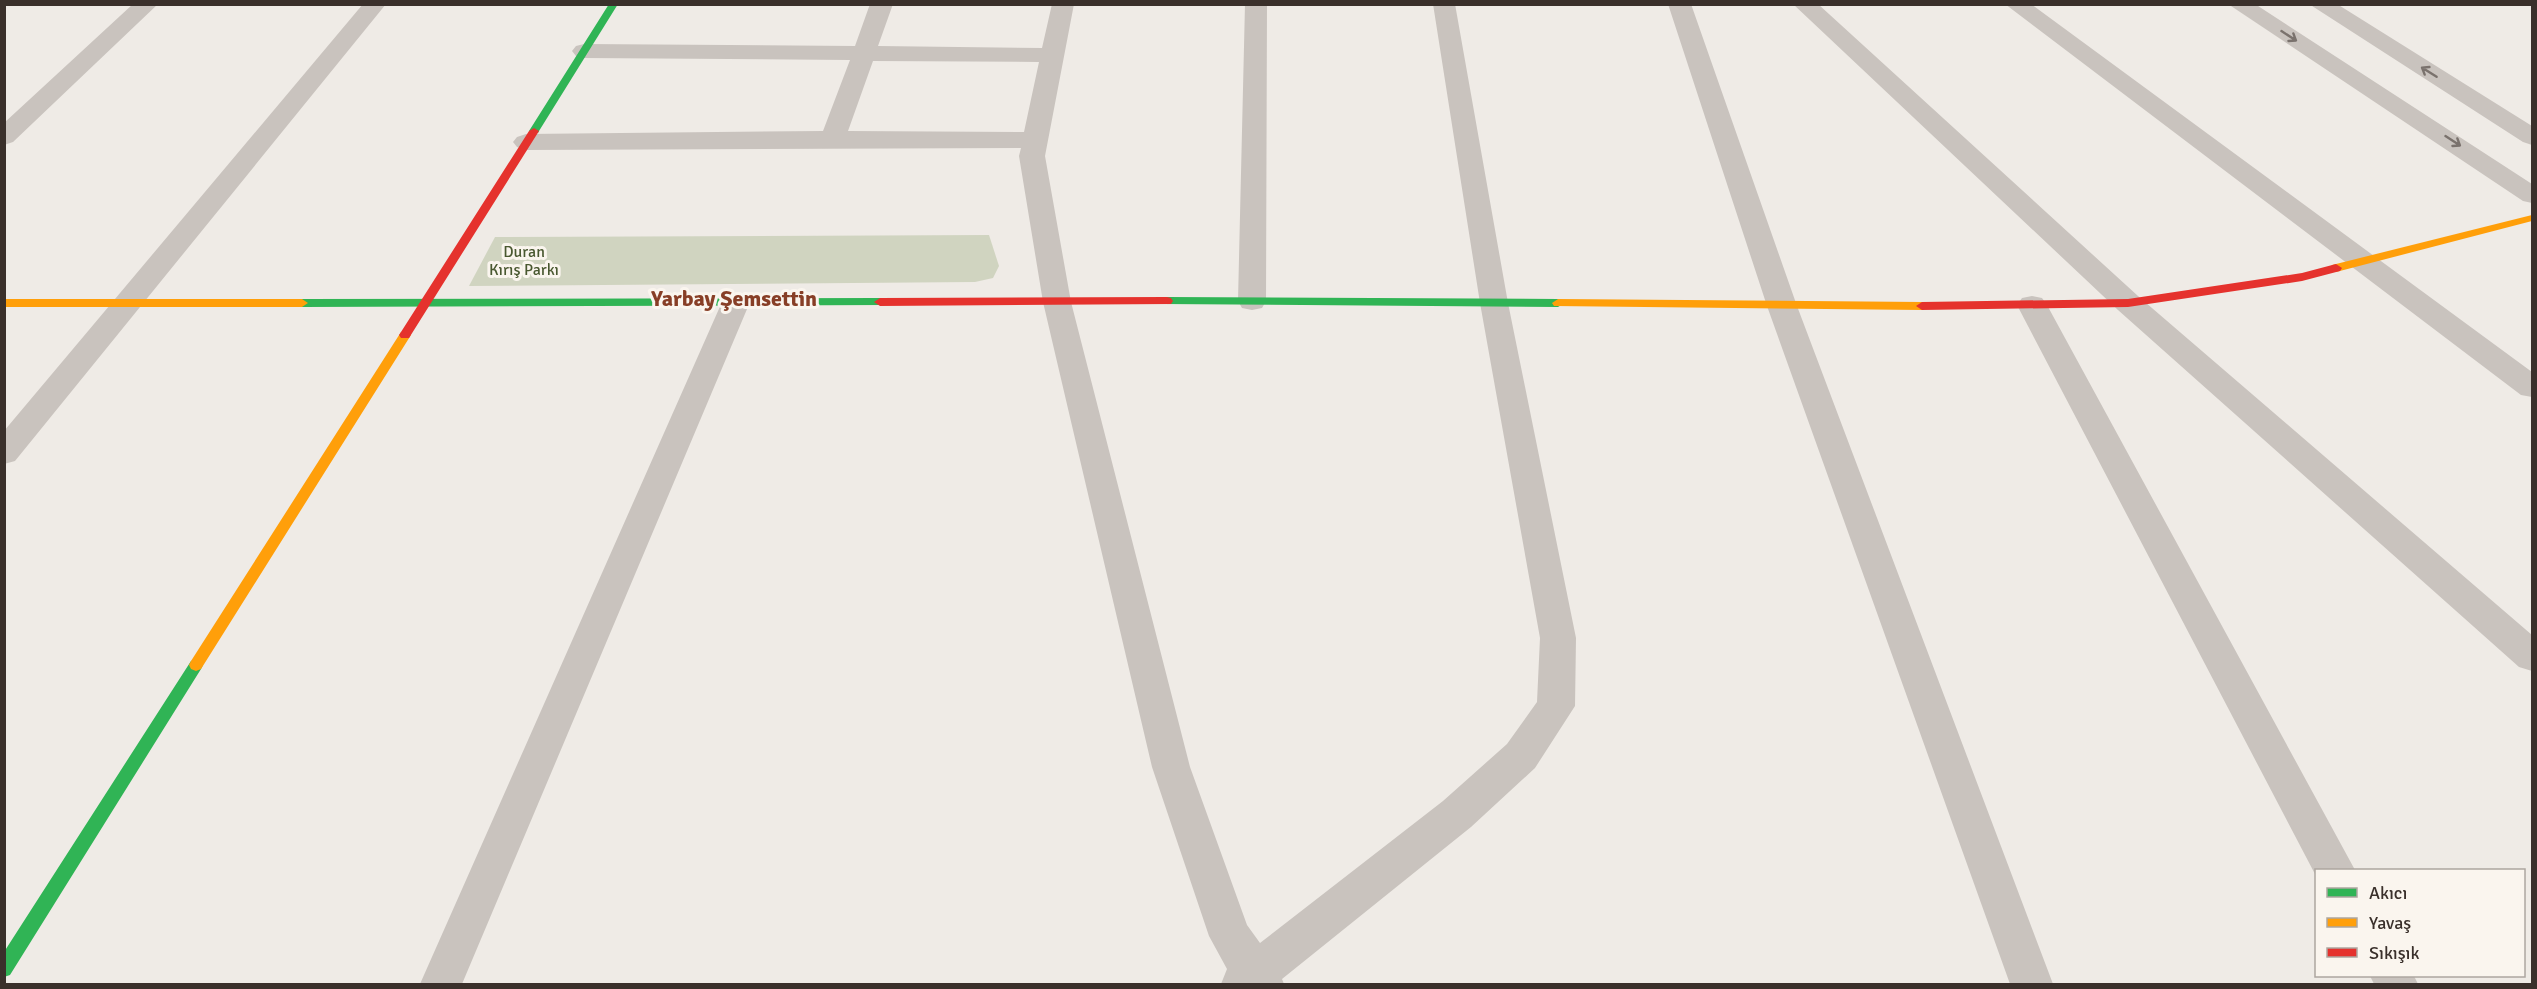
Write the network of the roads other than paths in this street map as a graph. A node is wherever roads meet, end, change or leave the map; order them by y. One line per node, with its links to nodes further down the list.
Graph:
1 (147, 4): 17 (street)
2 (375, 4): 28 (street)
3 (614, 4): 13 (street)
4 (882, 4): 14 (street)
5 (1063, 4): 15 (street)
6 (1256, 4): 26 (street)
7 (1444, 4): 30 (street)
8 (1679, 4): 33 (street)
9 (1804, 4): 31 (street)
10 (2016, 4): 23 (street)
11 (2240, 4): 21 (street, one-way to 21)
12 (2320, 4): 16 (street, one-way to 12)
13 (584, 51): 14 (street); 20 (street)
14 (864, 52): 15 (street); 18 (street)
15 (1053, 55): 19 (street)
16 (2532, 136)
17 (4, 137)
18 (832, 139): 19 (street); 20 (street)
19 (1035, 140): 25 (street)
20 (526, 142): 29 (street)
21 (2532, 195)
22 (2532, 218): 23 (street)
23 (2365, 261): 31 (street); 34 (street)
24 (736, 302): 25 (street); 29 (street); 40 (street)
25 (1057, 302): 26 (street); 39 (street)
26 (1252, 302): 30 (street)
27 (4, 303): 28 (street)
28 (130, 303): 29 (street); 35 (street)
29 (424, 303): 38 (street)
30 (1494, 303): 33 (street); 39 (street)
31 (2128, 303): 32 (street); 36 (street)
32 (2032, 305): 33 (street); 37 (street)
33 (1782, 306): 41 (street)
34 (2532, 387)
35 (4, 453)
36 (2532, 656)
37 (2334, 869)
38 (4, 969)
39 (1254, 981)
40 (441, 984)
41 (2032, 984)

